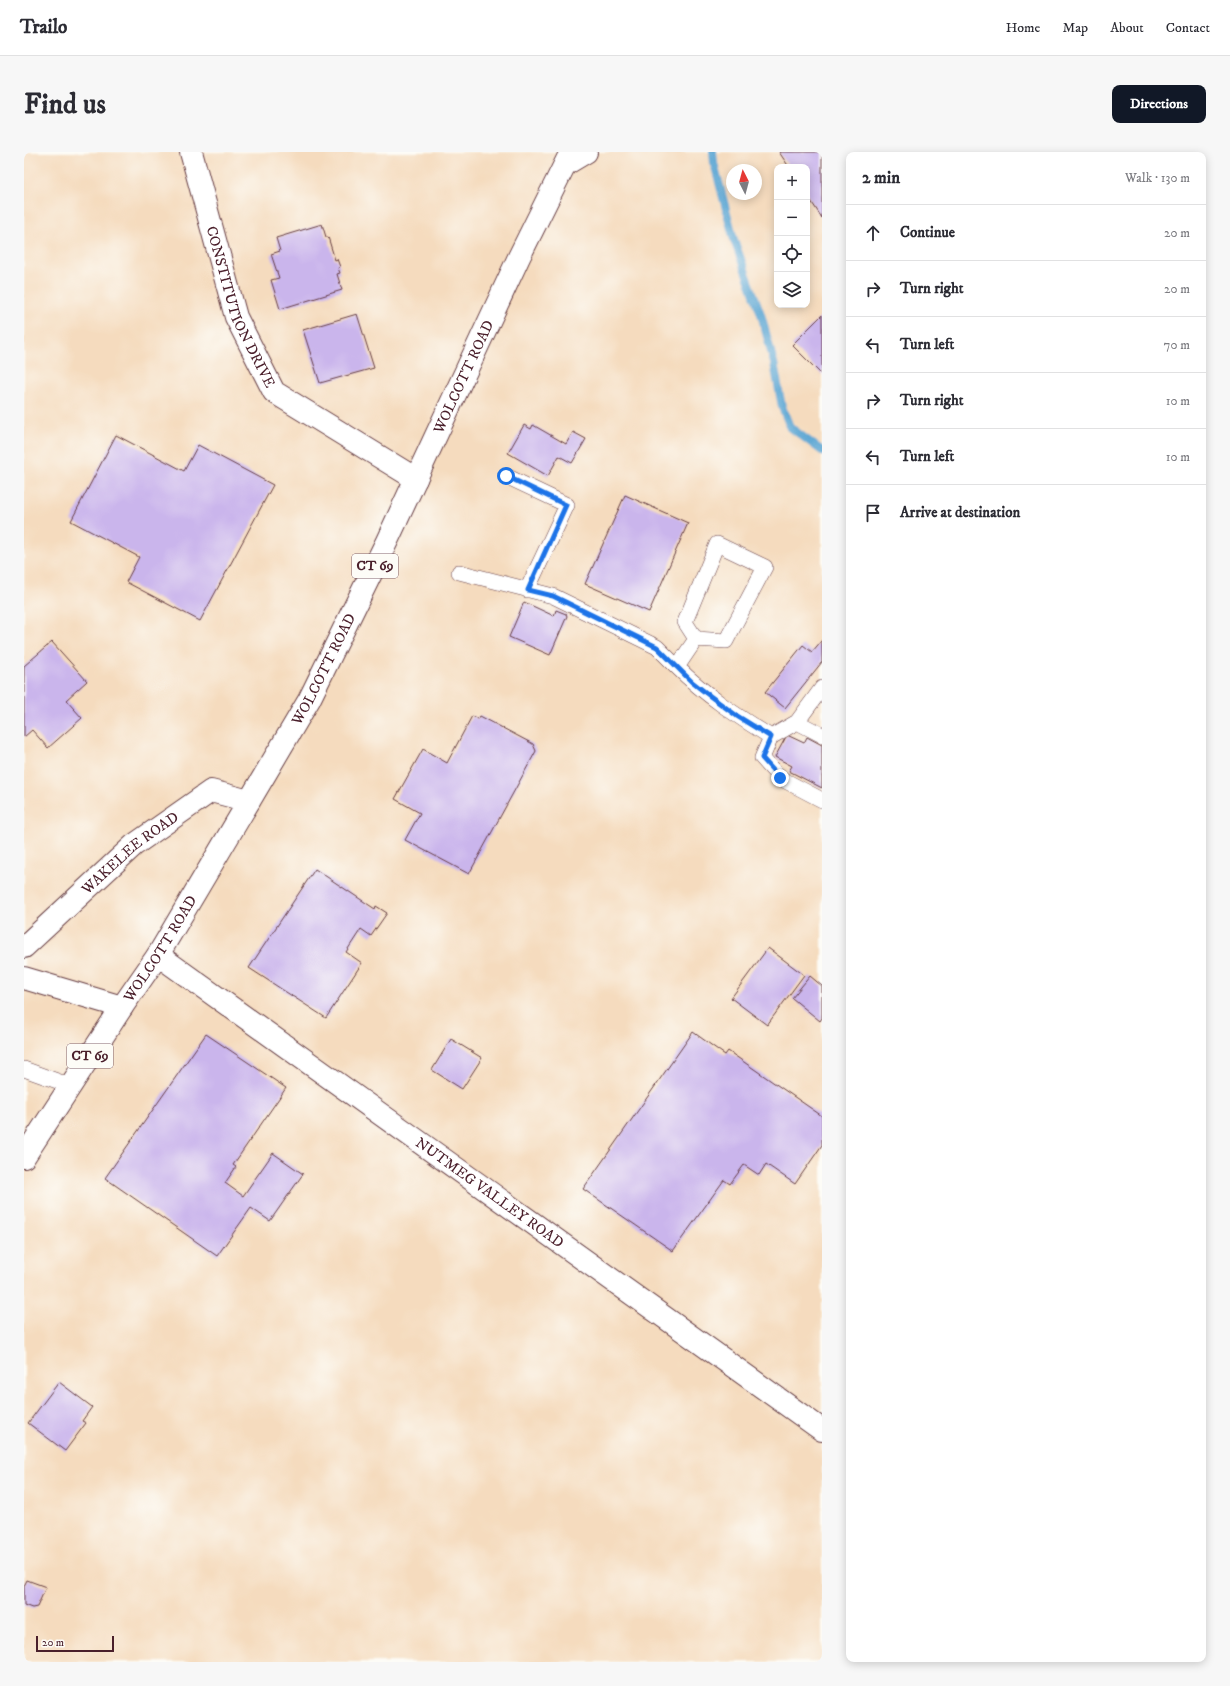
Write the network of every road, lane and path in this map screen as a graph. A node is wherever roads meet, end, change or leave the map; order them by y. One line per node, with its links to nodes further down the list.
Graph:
1 (191, 152): 5 (street, CONSTITUTION DRIVE)
2 (586, 152): 3 (street)
3 (569, 158): 5 (street, WOLCOTT ROAD / CT 69)
4 (506, 476): 7 (lane)
5 (416, 479): 15 (street, WOLCOTT ROAD / CT 69)
6 (459, 572): 7 (lane)
7 (528, 590): 9 (lane)
8 (696, 639): 8 (lane); 9 (lane)
9 (677, 667): 13 (lane)
10 (822, 688): 11 (lane)
11 (797, 722): 12 (lane); 13 (lane)
12 (822, 735)
13 (771, 737): 14 (lane)
14 (822, 800)
15 (249, 801): 16 (street, WAKELEE ROAD); 17 (street, WOLCOTT ROAD / CT 69)
16 (24, 947)
17 (158, 956): 19 (street, WOLCOTT ROAD / CT 69); 23 (street, NUTMEG VALLEY ROAD)
18 (24, 978): 19 (street)
19 (122, 1007): 21 (street, WOLCOTT ROAD / CT 69)
20 (24, 1069): 21 (lane)
21 (71, 1086): 22 (street, WOLCOTT ROAD / CT 69)
22 (24, 1158)
23 (822, 1430)

